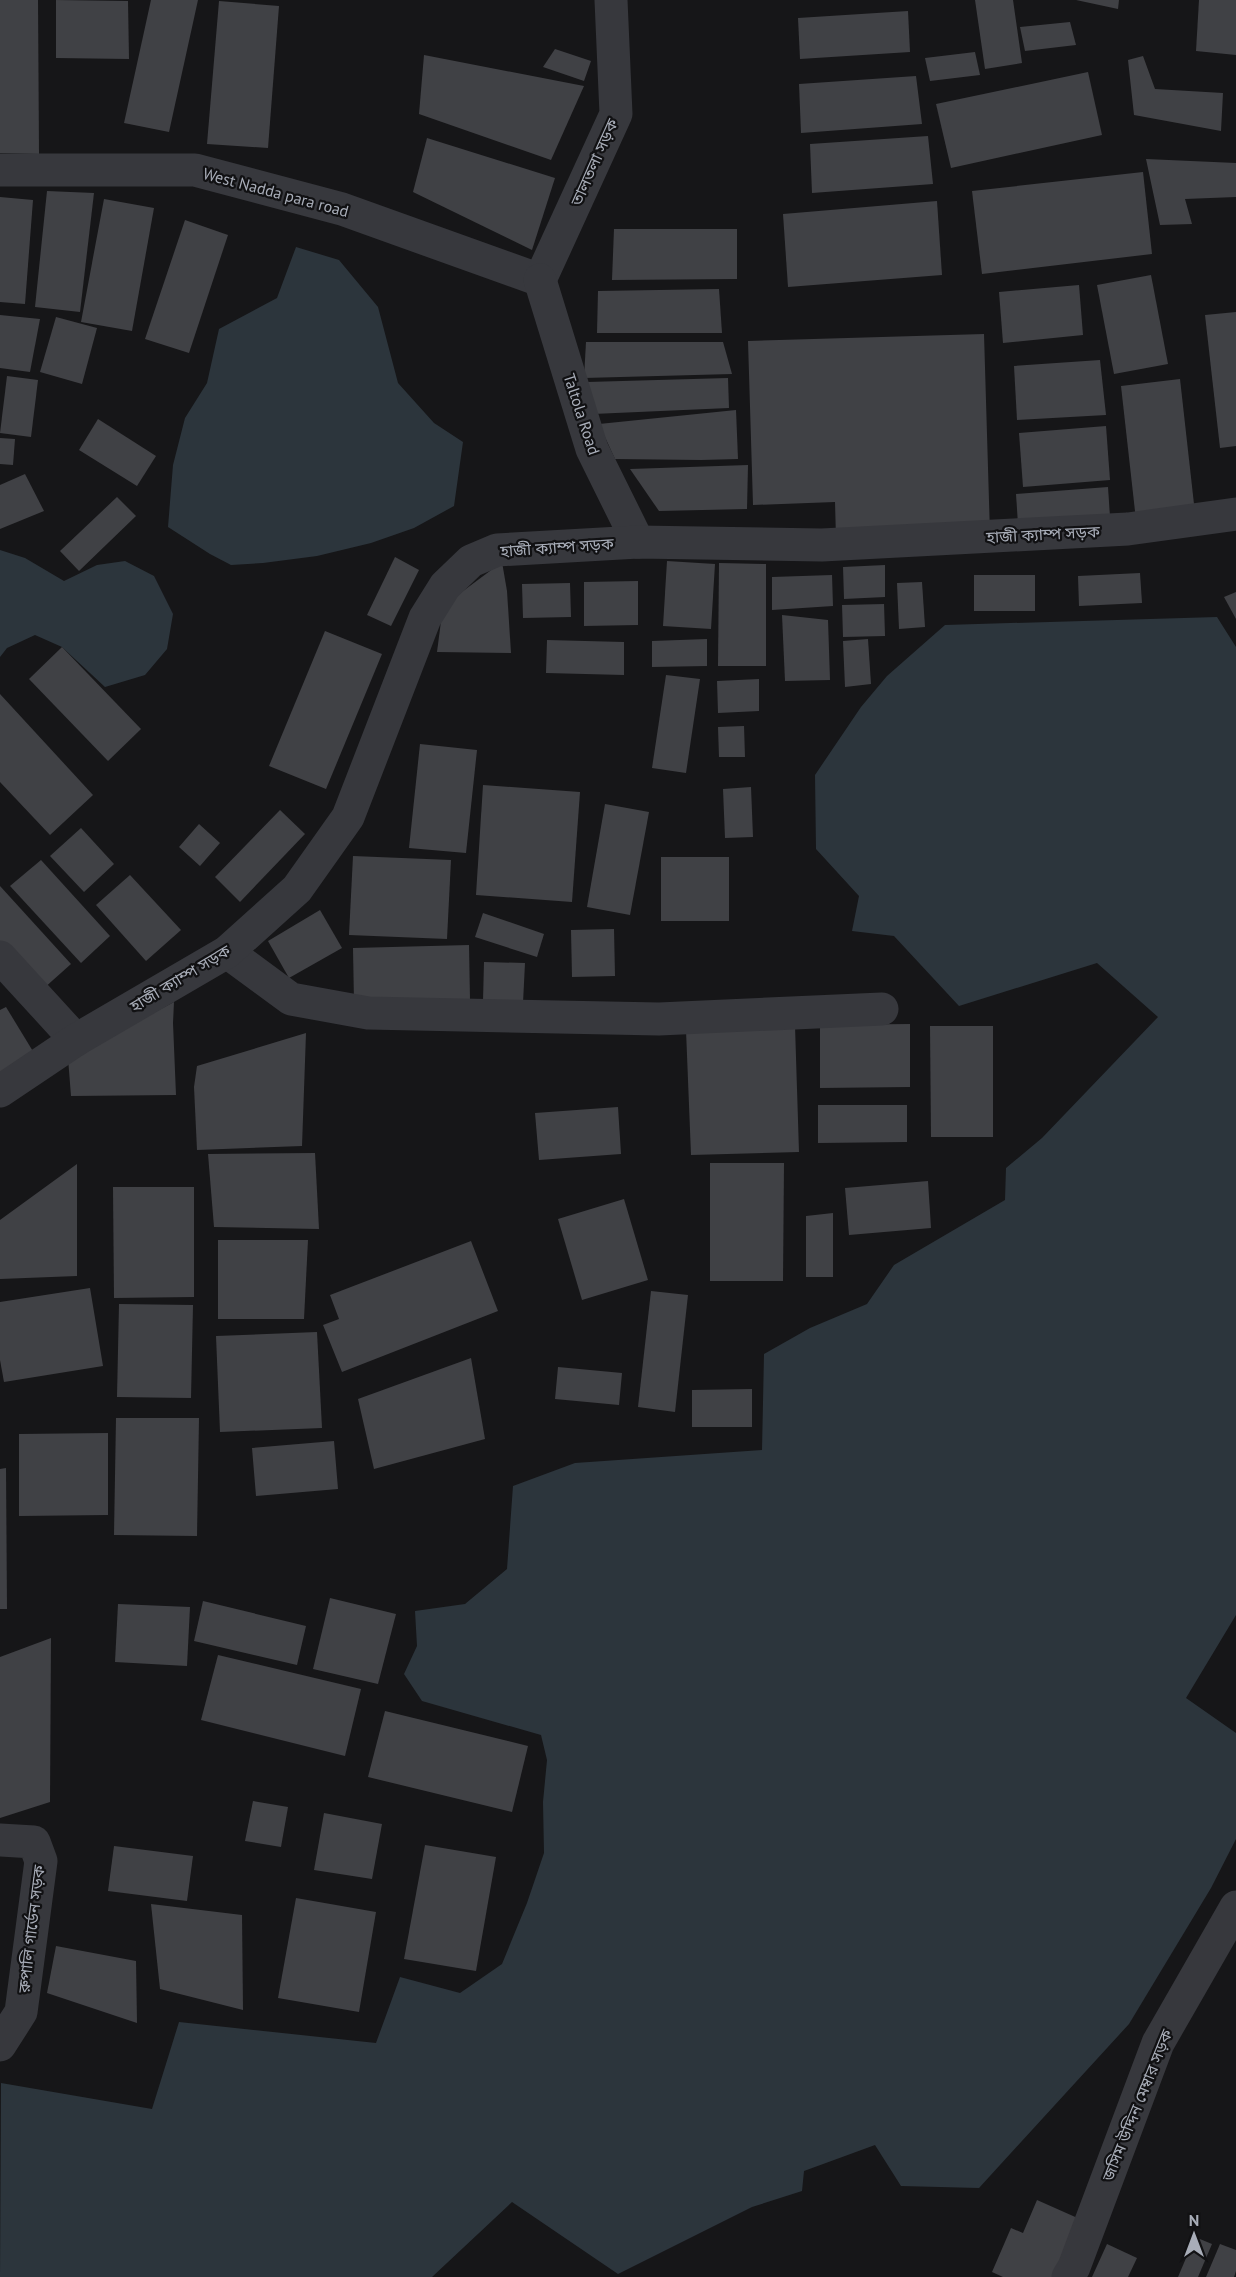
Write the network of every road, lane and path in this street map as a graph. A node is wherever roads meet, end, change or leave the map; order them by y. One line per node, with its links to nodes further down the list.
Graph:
1 (611, 0): 3 (street, তালতলা সড়ক)
2 (0, 170): 3 (street, West Nadda para road)
3 (540, 280): 5 (street, Taltola Road)
4 (1236, 514): 5 (street, হাজী ক্যাম্প সড়ক)
5 (638, 542): 6 (street, হাজী ক্যাম্প সড়ক)
6 (227, 952): 8 (street); 9 (street, হাজী ক্যাম্প সড়ক)
7 (0, 957): 9 (street)
8 (882, 1009)
9 (76, 1040): 10 (street, হাজী ক্যাম্প সড়ক)
10 (0, 1091)
11 (0, 1840): 13 (street, রুপালি গার্ডেন সড়ক)
12 (1236, 1907): 14 (street, জসিম উদ্দিন মেম্বার সড়ক)
13 (0, 2045)
14 (1068, 2277)

